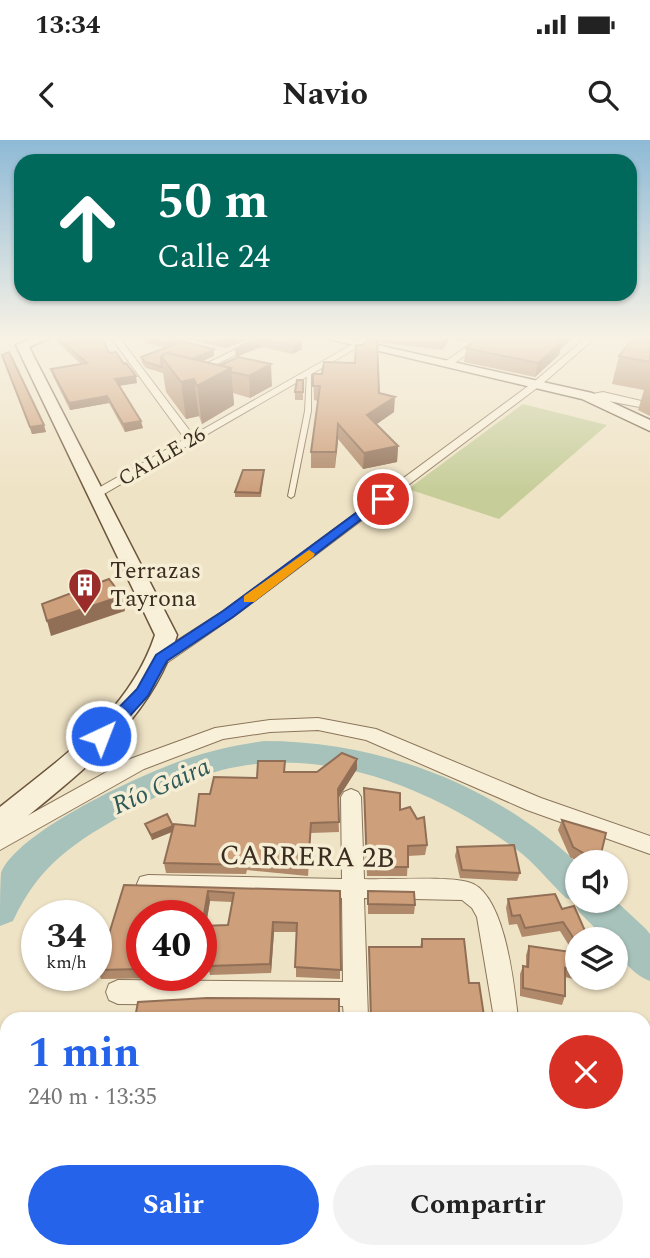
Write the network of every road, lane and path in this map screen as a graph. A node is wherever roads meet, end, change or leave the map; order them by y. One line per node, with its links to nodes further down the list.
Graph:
1 (44, 388): 15 (street)
2 (158, 388): 14 (street)
3 (277, 388): 14 (street, CALLE 26)
4 (309, 388): 16 (lane)
5 (532, 388): 17 (street)
6 (561, 388): 10 (street)
7 (570, 388): 9 (street)
8 (650, 393): 11 (street)
9 (603, 395): 10 (street); 11 (street); 12 (street)
10 (587, 396): 13 (street)
11 (646, 405)
12 (650, 419)
13 (650, 426)
14 (191, 440): 15 (street, CALLE 26)
15 (97, 494): 17 (street)
16 (292, 496)
17 (162, 658): 19 (street)
18 (351, 797): 23 (street)
19 (0, 823)
20 (0, 841): 21 (street)
21 (650, 845)
22 (148, 884): 23 (street, CARRERA 2B)
23 (353, 887): 25 (street); 27 (street, CARRERA 2B)
24 (118, 992): 25 (street)
25 (355, 993): 26 (street)
26 (356, 1012)
27 (505, 1012)

